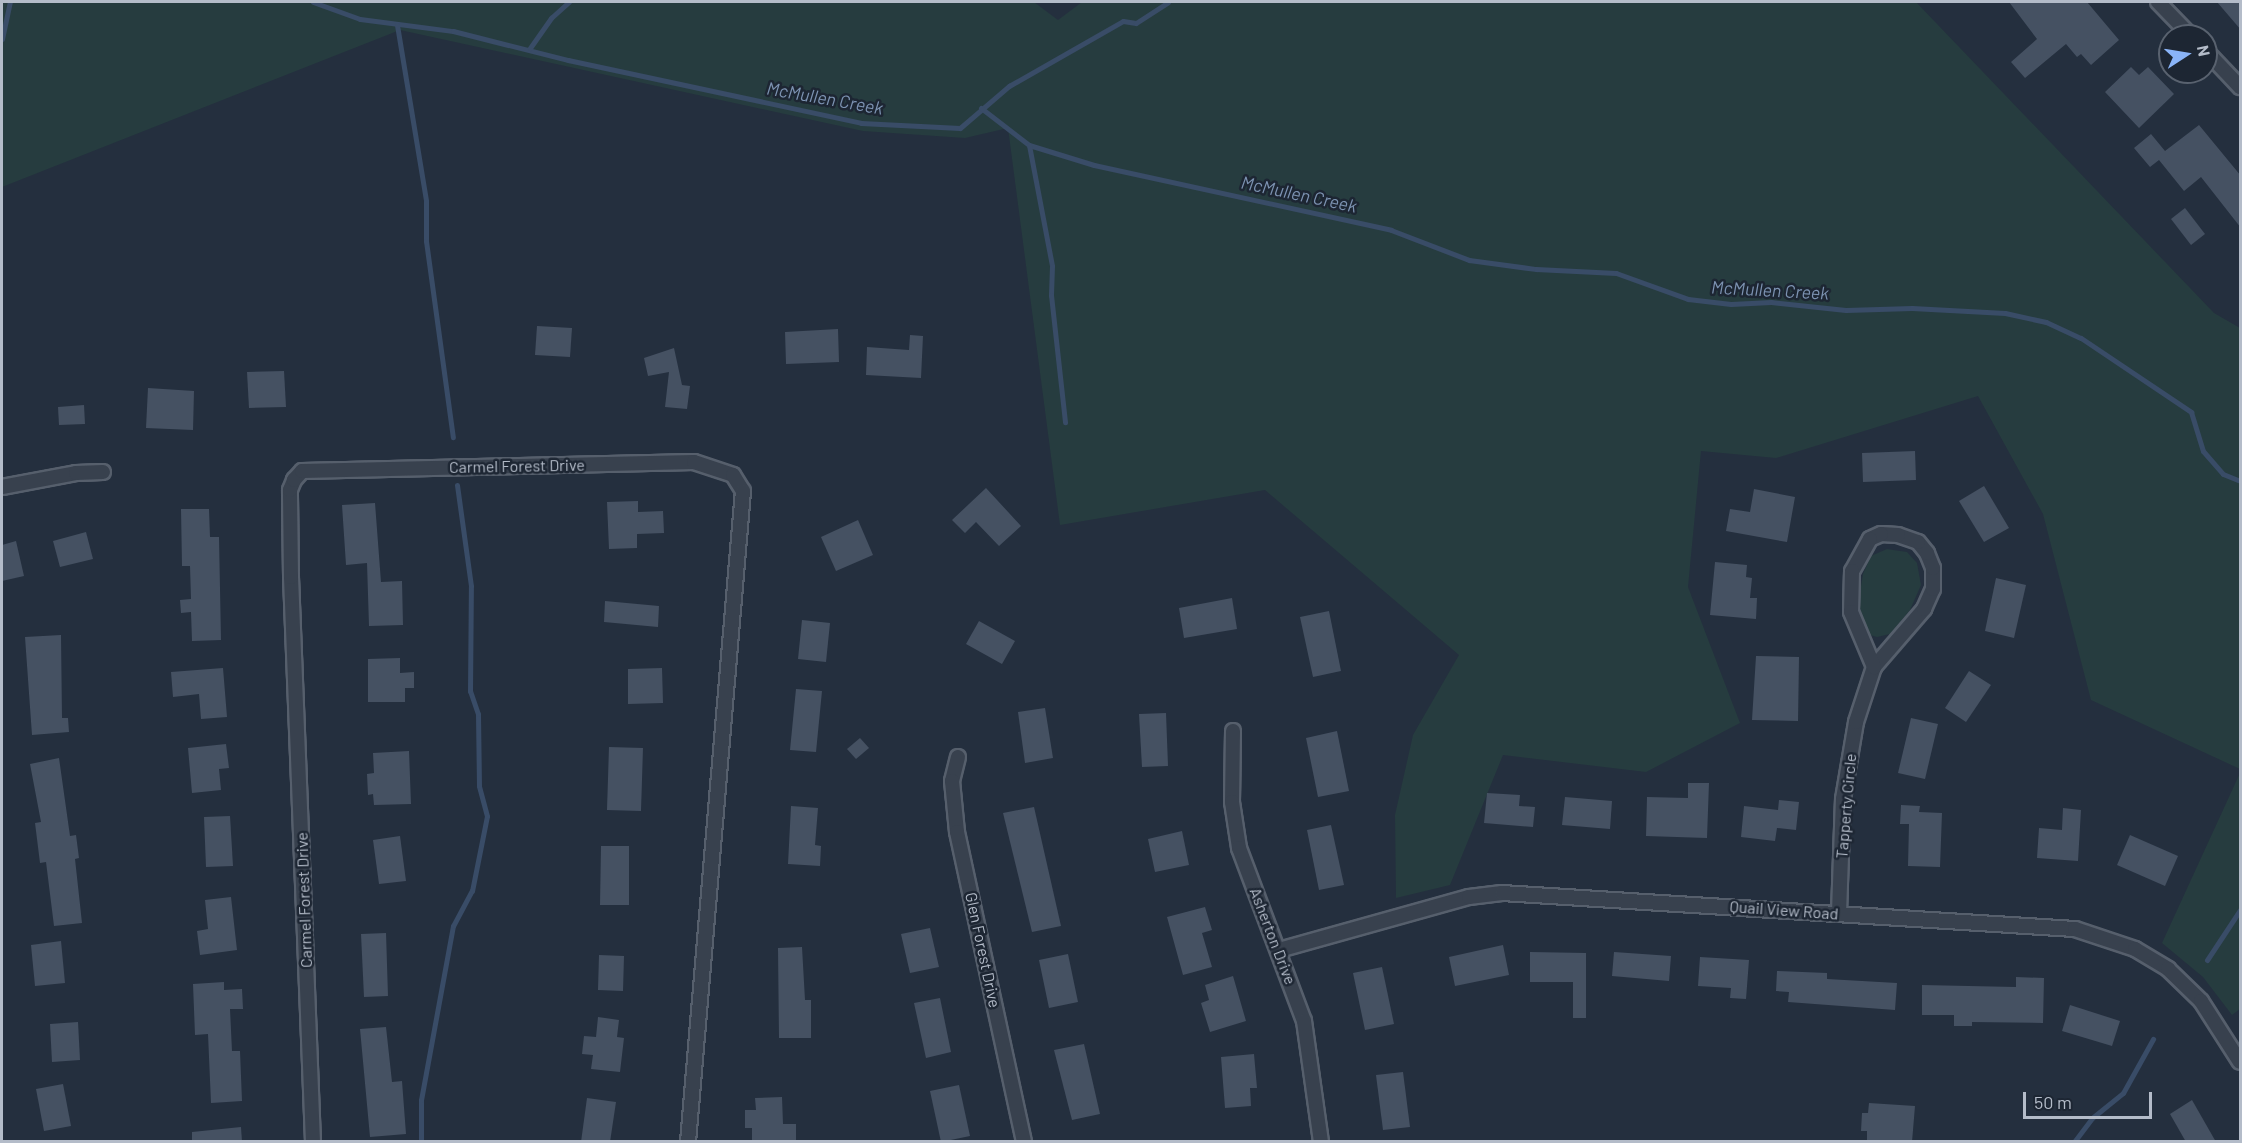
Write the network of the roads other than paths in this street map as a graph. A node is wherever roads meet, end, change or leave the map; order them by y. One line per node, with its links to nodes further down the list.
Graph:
1 (2158, 2): 2 (street)
2 (2179, 24)
3 (2218, 63): 4 (street)
4 (2241, 87)
5 (102, 472): 6 (street)
6 (2, 487)
7 (1874, 667): 7 (street, Tapperty Circle); 10 (street, Tapperty Circle)
8 (1233, 731): 11 (street, Asherton Drive)
9 (958, 757): 15 (street, Glen Forest Drive)
10 (1839, 913): 11 (street, Quail View Road); 12 (street, Quail View Road)
11 (1279, 950): 16 (street, Asherton Drive)
12 (2241, 1062)
13 (313, 1142): 14 (street, Carmel Forest Drive)
14 (688, 1142)
15 (1024, 1142)
16 (1321, 1142)

